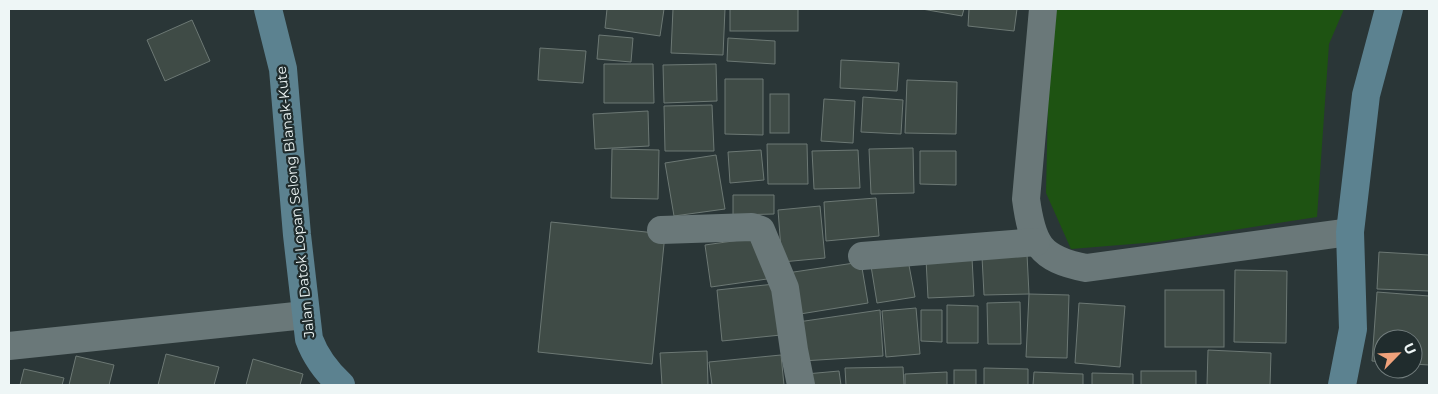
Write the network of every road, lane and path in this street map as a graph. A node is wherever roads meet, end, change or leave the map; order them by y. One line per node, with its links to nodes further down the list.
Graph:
1 (268, 9): 8 (street, Jalan Datok Lopan Selong Blanak-Kute)
2 (1043, 9): 6 (street)
3 (1389, 9): 5 (street)
4 (661, 230): 11 (street)
5 (1350, 232): 6 (street); 12 (street)
6 (1036, 242): 7 (street)
7 (862, 256)
8 (306, 315): 9 (street); 10 (street, Jalan Datok Lopan Selong Blanak-Kute)
9 (9, 346)
10 (341, 385)
11 (800, 385)
12 (1342, 385)

